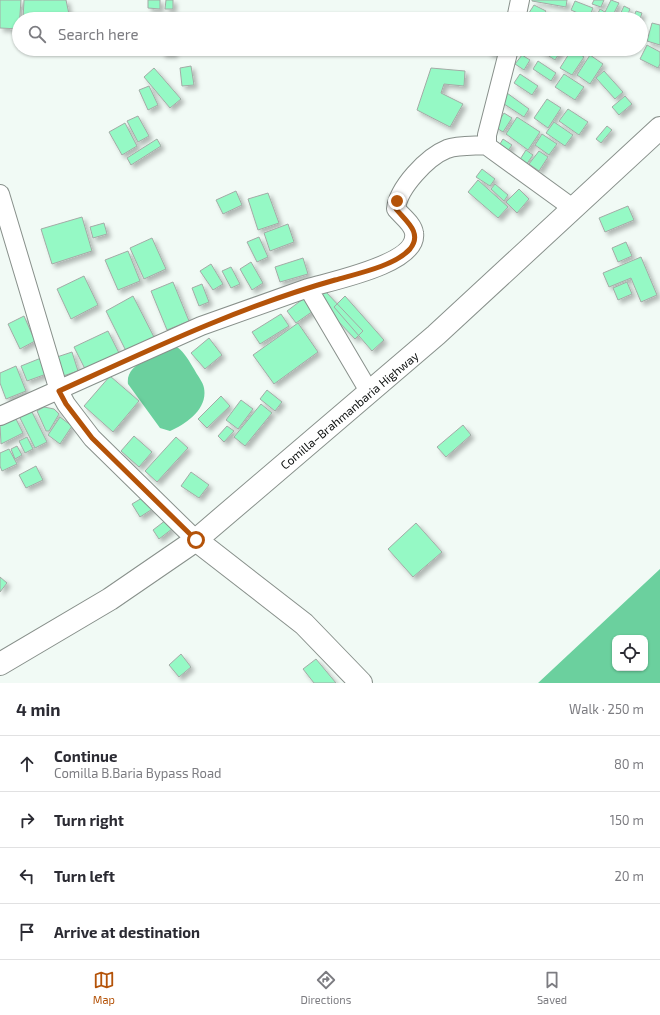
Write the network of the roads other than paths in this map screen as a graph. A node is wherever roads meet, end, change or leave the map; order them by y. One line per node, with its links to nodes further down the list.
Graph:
1 (520, 0): 2 (street)
2 (517, 12)
3 (507, 56): 5 (street)
4 (660, 128): 7 (main road, Comilla–Brahmanbaria Highway)
5 (487, 145): 7 (street); 8 (street)
6 (0, 194): 9 (street)
7 (574, 209): 10 (main road, Comilla–Brahmanbaria Highway)
8 (308, 288): 9 (street); 10 (street)
9 (59, 391): 11 (street); 12 (street)
10 (370, 393): 12 (main road, Comilla–Brahmanbaria Highway)
11 (0, 416)
12 (196, 540): 13 (main road, Comilla–Brahmanbaria Highway); 14 (main road)
13 (0, 664)
14 (360, 683)

